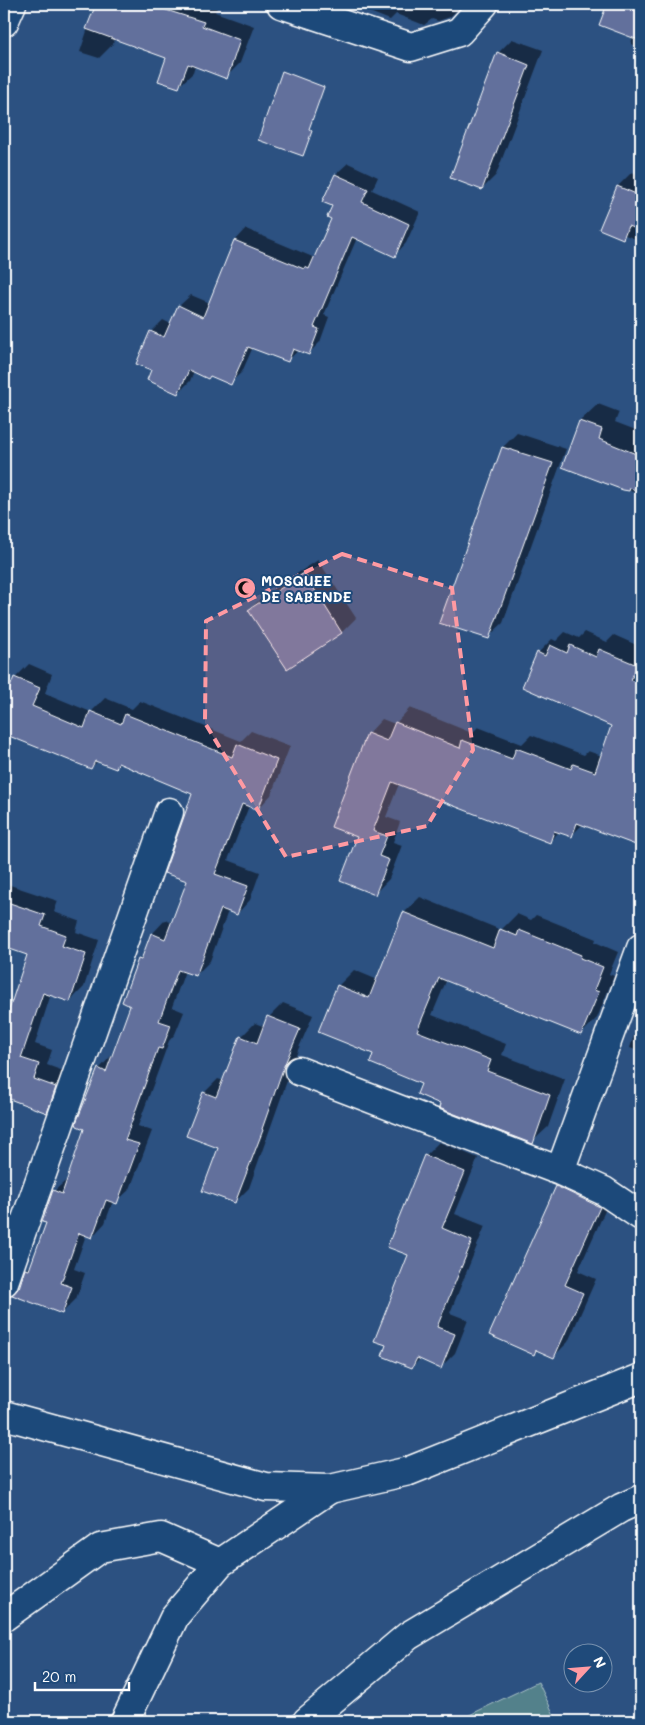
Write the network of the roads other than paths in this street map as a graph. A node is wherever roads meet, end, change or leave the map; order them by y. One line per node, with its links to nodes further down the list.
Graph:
1 (12, 4): 4 (street)
2 (280, 4): 3 (street)
3 (484, 4)
4 (4, 22)
5 (169, 812): 10 (street)
6 (641, 948): 8 (street)
7 (300, 1071): 8 (street)
8 (560, 1171): 9 (street)
9 (641, 1216)
10 (4, 1282)
11 (641, 1378): 13 (street)
12 (4, 1415): 13 (street)
13 (330, 1489): 15 (street)
14 (641, 1499): 18 (street)
15 (220, 1563): 16 (street); 17 (street)
16 (4, 1617)
17 (125, 1721)
18 (307, 1721)

